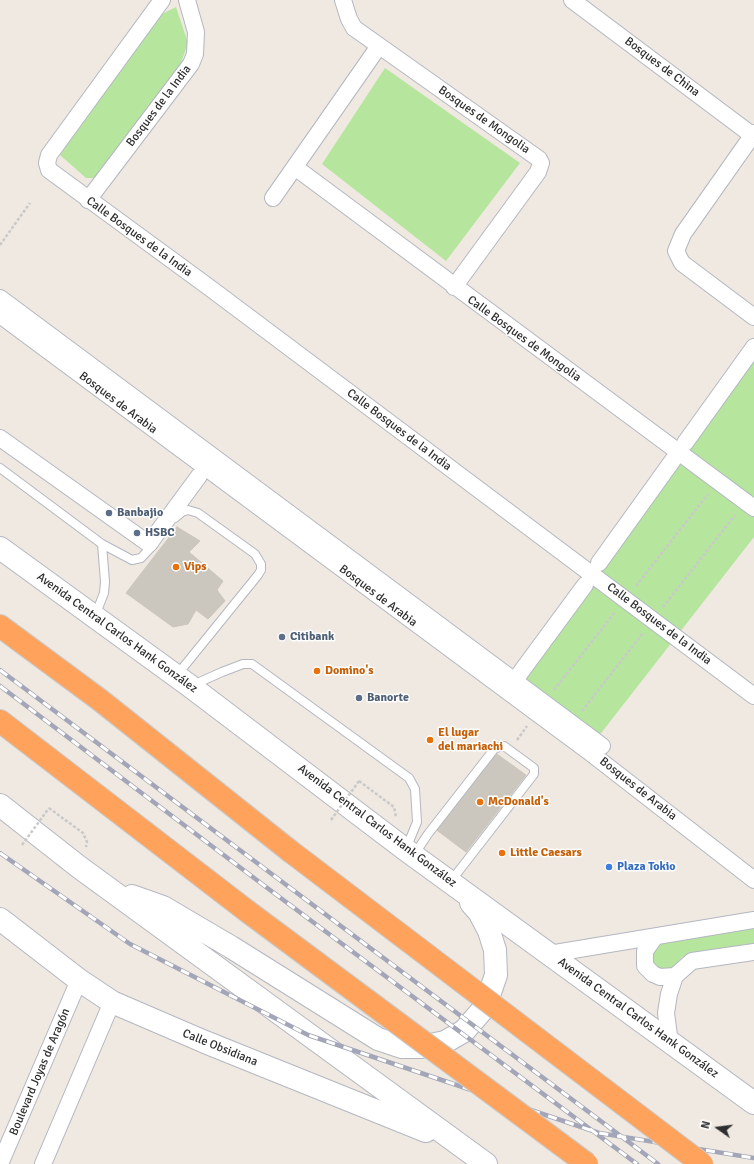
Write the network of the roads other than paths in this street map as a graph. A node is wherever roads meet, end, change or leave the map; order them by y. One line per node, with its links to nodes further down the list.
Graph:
1 (162, 0): 9 (street, Calle Bosques de la India)
2 (187, 0): 9 (street, Bosques de la India)
3 (343, 0): 5 (street, Bosques de Mongolia)
4 (572, 0): 6 (street, Bosques de China)
5 (379, 46): 7 (street); 10 (street, Bosques de Mongolia)
6 (753, 134): 13 (street)
7 (296, 168): 8 (street); 10 (street, Calle Bosques de Mongolia)
8 (274, 198)
9 (88, 200): 29 (street, Calle Bosques de la India)
10 (454, 287): 20 (street, Calle Bosques de Mongolia)
11 (0, 298): 27 (street)
12 (0, 315): 34 (street, Bosques de Arabia)
13 (754, 317)
14 (754, 347): 16 (street)
15 (0, 438): 19 (street)
16 (685, 443)
17 (673, 460): 23 (street)
18 (0, 468): 21 (lane)
19 (199, 476)
20 (754, 508)
21 (102, 544): 25 (lane); 28 (lane)
22 (0, 548): 25 (main road, Avenida Central Carlos Hank González)
23 (599, 563)
24 (585, 585): 27 (street)
25 (94, 617): 28 (main road, Avenida Central Carlos Hank González)
26 (0, 626): 53 (highway, bridge)
27 (515, 680): 31 (street)
28 (183, 681): 33 (main road, Avenida Central Carlos Hank González); 33 (lane)
29 (754, 696)
30 (0, 721): 52 (highway, bridge)
31 (602, 746)
32 (0, 804): 36 (main road)
33 (410, 853): 35 (main road, Avenida Central Carlos Hank González); 35 (lane)
34 (754, 880)
35 (450, 882): 36 (main road); 41 (main road, Avenida Central Carlos Hank González)
36 (107, 886): 48 (main road)
37 (0, 919): 43 (main road, Calle Obsidiana)
38 (754, 920): 39 (street)
39 (655, 937): 41 (street); 42 (street)
40 (754, 952): 42 (street)
41 (549, 954): 45 (main road, Avenida Central Carlos Hank González)
42 (675, 976): 45 (street)
43 (79, 980): 44 (main road, Calle Obsidiana); 47 (street, Boulevard Joyas de Aragón)
44 (112, 1002): 48 (main road, Calle Obsidiana); 50 (street)
45 (670, 1043): 46 (main road, Avenida Central Carlos Hank González)
46 (754, 1103)
47 (4, 1143): 49 (street, Boulevard Joyas de Aragón)
48 (458, 1144): 51 (main road)
49 (0, 1164)
50 (44, 1164)
51 (486, 1164)
52 (587, 1164)
53 (702, 1164)

